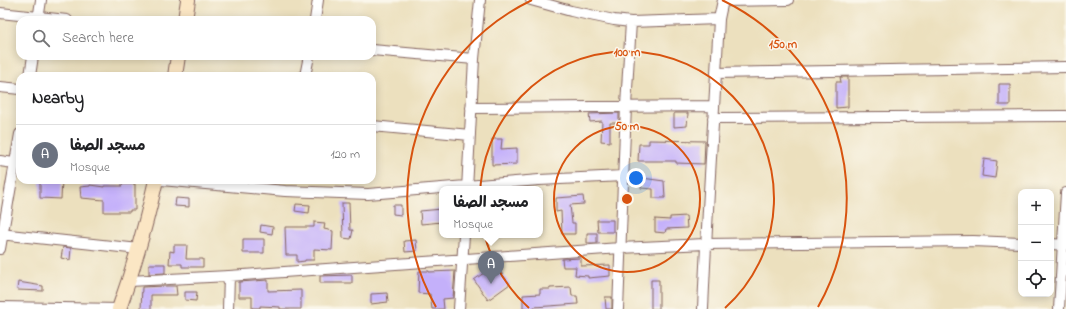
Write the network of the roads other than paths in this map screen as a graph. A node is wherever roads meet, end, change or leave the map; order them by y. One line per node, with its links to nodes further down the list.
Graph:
1 (41, 0): 10 (street)
2 (188, 0): 11 (street)
3 (318, 0): 12 (street)
4 (480, 0): 16 (street)
5 (531, 0): 14 (street)
6 (723, 0): 7 (street); 13 (street)
7 (788, 0)
8 (0, 13): 9 (street)
9 (23, 16)
10 (38, 16)
11 (186, 16)
12 (316, 16)
13 (719, 19): 14 (street); 24 (street)
14 (631, 22): 27 (street)
15 (376, 50): 16 (street)
16 (474, 59): 29 (street)
17 (32, 60): 21 (street)
18 (177, 60): 22 (street)
19 (308, 60): 23 (street)
20 (1066, 68): 24 (street)
21 (31, 72)
22 (176, 72)
23 (307, 72)
24 (716, 73): 28 (street)
25 (0, 87): 26 (street)
26 (16, 89)
27 (626, 106): 28 (street); 29 (street); 37 (street)
28 (714, 106): 31 (street)
29 (471, 108): 33 (street)
30 (1066, 116): 31 (street)
31 (713, 118): 49 (street)
32 (376, 126): 33 (street)
33 (470, 135): 41 (street)
34 (0, 161): 35 (street)
35 (16, 163)
36 (16, 167): 46 (street)
37 (623, 176): 42 (street); 52 (street)
38 (155, 184): 54 (street)
39 (206, 184): 44 (street)
40 (286, 184): 44 (street)
41 (467, 186)
42 (477, 186)
43 (439, 189): 44 (street)
44 (285, 191)
45 (1066, 193): 51 (street)
46 (1, 234): 53 (street); 54 (street)
47 (464, 238): 55 (street)
48 (1018, 243): 49 (street)
49 (705, 244): 52 (street); 63 (street)
50 (1054, 244): 51 (street)
51 (1064, 245): 64 (street)
52 (620, 248): 55 (street); 62 (street)
53 (0, 249)
54 (139, 249): 57 (street)
55 (462, 259): 56 (street); 61 (street)
56 (229, 276): 57 (street); 60 (street)
57 (129, 281): 59 (street)
58 (0, 307): 59 (street)
59 (120, 309)
60 (228, 309)
61 (459, 309)
62 (618, 309)
63 (703, 309)
64 (1059, 309)

